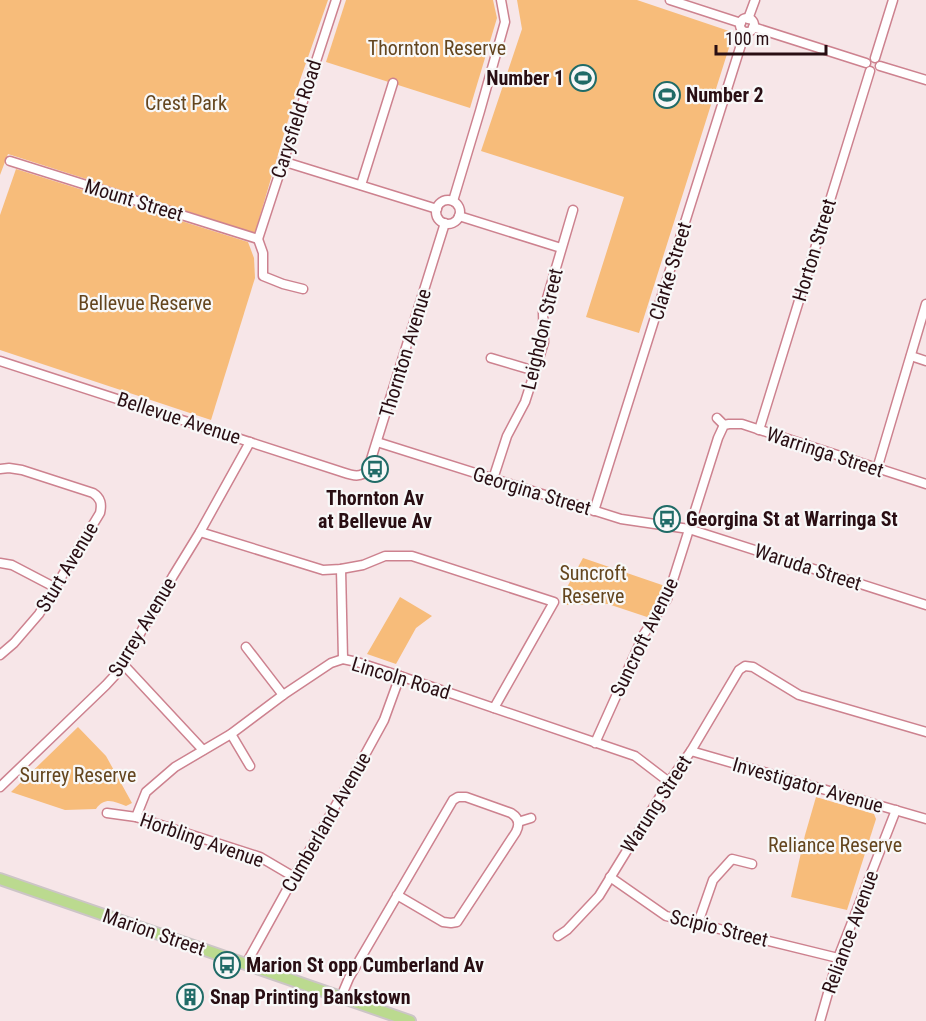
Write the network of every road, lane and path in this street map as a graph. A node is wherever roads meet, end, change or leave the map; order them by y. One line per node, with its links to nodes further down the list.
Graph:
1 (336, 0): 12 (street, Carysfield Road)
2 (501, 0): 14 (street)
3 (670, 0): 6 (street)
4 (755, 0): 6 (street, Clarke Street)
5 (893, 0): 7 (street)
6 (747, 25): 8 (street); 38 (street, Clarke Street)
7 (877, 62): 8 (street); 9 (street)
8 (868, 67): 30 (street, Horton Street)
9 (926, 80)
10 (393, 83): 13 (street)
11 (10, 161): 19 (street, Mount Street)
12 (282, 161): 13 (street); 19 (street, Carysfield Road)
13 (361, 185): 15 (street)
14 (453, 201): 15 (street); 17 (street)
15 (436, 209): 18 (street)
16 (573, 210): 20 (street, Leighdon Street)
17 (459, 216): 18 (street); 20 (street)
18 (445, 223): 32 (street, Thornton Avenue)
19 (258, 239): 21 (street)
20 (561, 248): 27 (street, Leighdon Street)
21 (303, 289)
22 (926, 304): 23 (street)
23 (911, 356): 26 (street); 34 (street)
24 (491, 358): 27 (street)
25 (0, 361): 31 (street, Bellevue Avenue)
26 (926, 361)
27 (535, 371): 36 (street, Leighdon Street)
28 (717, 418): 29 (street)
29 (724, 425): 30 (street, Warringa Street); 39 (street)
30 (759, 430): 34 (street, Warringa Street)
31 (250, 441): 35 (street, Bellevue Avenue); 40 (street, Surrey Avenue)
32 (377, 442): 35 (street, Thornton Avenue); 36 (street, Georgina Street)
33 (0, 469): 43 (street, Sturt Avenue)
34 (877, 469): 37 (street, Warringa Street)
35 (357, 476)
36 (493, 479): 38 (street, Georgina Street)
37 (926, 484)
38 (594, 511): 39 (street, Georgina Street)
39 (689, 529): 44 (street, Waruda Street); 54 (street, Suncroft Avenue)
40 (200, 532): 42 (street); 48 (street, Surrey Avenue)
41 (0, 563): 43 (street)
42 (341, 569): 47 (street); 51 (street)
43 (56, 588): 46 (street, Sturt Avenue)
44 (926, 605)
45 (246, 647): 50 (street)
46 (0, 655)
47 (343, 659): 49 (street, Lincoln Road); 50 (street, Lincoln Road)
48 (122, 663): 55 (street); 59 (street, Surrey Avenue)
49 (400, 676): 51 (street, Lincoln Road); 67 (street, Cumberland Avenue)
50 (283, 695): 53 (street, Lincoln Road)
51 (494, 708): 54 (street, Lincoln Road)
52 (926, 732): 56 (street, Warung Street)
53 (231, 734): 55 (street, Lincoln Road); 57 (street)
54 (595, 743): 58 (street, Lincoln Road)
55 (203, 750): 62 (street, Lincoln Road)
56 (691, 751): 58 (street, Warung Street); 60 (street, Investigator Avenue)
57 (250, 766)
58 (669, 782): 68 (street, Warung Street)
59 (0, 787)
60 (896, 810): 64 (street, Investigator Avenue); 73 (street, Reliance Avenue)
61 (107, 813): 62 (street, Horbling Avenue)
62 (136, 817): 67 (street, Horbling Avenue)
63 (531, 818): 65 (street)
64 (926, 819)
65 (518, 822): 70 (street); 70 (street)
66 (752, 864): 71 (street)
67 (294, 876): 74 (street, Cumberland Avenue)
68 (610, 877): 71 (street, Scipio Street); 72 (street, Warung Street)
69 (0, 879): 74 (main road, Marion Street)
70 (397, 895): 75 (street)
71 (698, 924): 73 (street, Scipio Street)
72 (558, 936)
73 (838, 958): 77 (street, Reliance Avenue)
74 (246, 964): 75 (main road, Marion Street)
75 (341, 997): 76 (main road, Marion Street)
76 (410, 1021)
77 (820, 1021)

